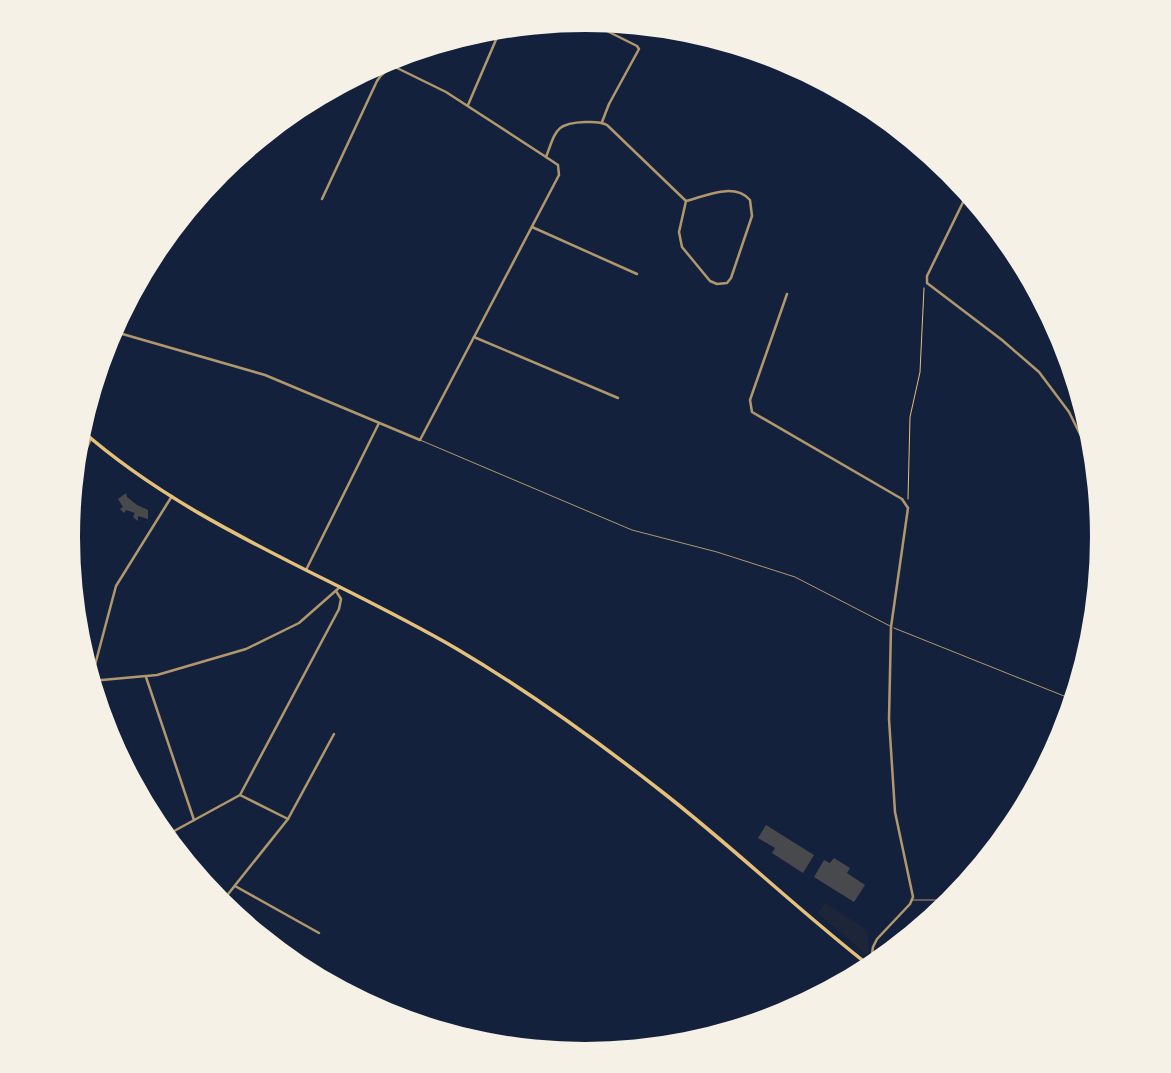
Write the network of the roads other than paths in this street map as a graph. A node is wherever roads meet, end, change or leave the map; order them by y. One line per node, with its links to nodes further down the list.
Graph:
1 (610, 33): 6 (street)
2 (496, 40): 5 (street)
3 (397, 68): 5 (street)
4 (381, 75): 8 (street)
5 (467, 106): 7 (street)
6 (602, 122): 7 (street); 9 (street)
7 (546, 157): 11 (street)
8 (321, 199)
9 (686, 201): 9 (street)
10 (963, 202): 18 (street)
11 (532, 228): 12 (street); 15 (street)
12 (637, 274)
13 (787, 294): 25 (street)
14 (123, 334): 17 (street)
15 (474, 337): 16 (street); 20 (street)
16 (618, 398)
17 (380, 423): 20 (street); 23 (street)
18 (1080, 434)
19 (91, 438): 21 (street); 22 (main road)
20 (420, 440): 25 (lane)
21 (89, 442)
22 (172, 496): 23 (main road); 26 (street)
23 (306, 570): 24 (main road)
24 (338, 589): 27 (street); 31 (street); 41 (main road)
25 (891, 627): 29 (lane); 37 (street)
26 (96, 659)
27 (146, 677): 28 (street); 33 (street)
28 (101, 679)
29 (1065, 695)
30 (334, 734): 32 (street)
31 (240, 795): 32 (street); 33 (street)
32 (288, 819): 35 (street)
33 (194, 820): 34 (street)
34 (176, 831)
35 (234, 886): 36 (street); 39 (street)
36 (228, 894)
37 (912, 900): 38 (lane); 40 (street)
38 (936, 900)
39 (319, 933)
40 (873, 951)
41 (861, 959)

